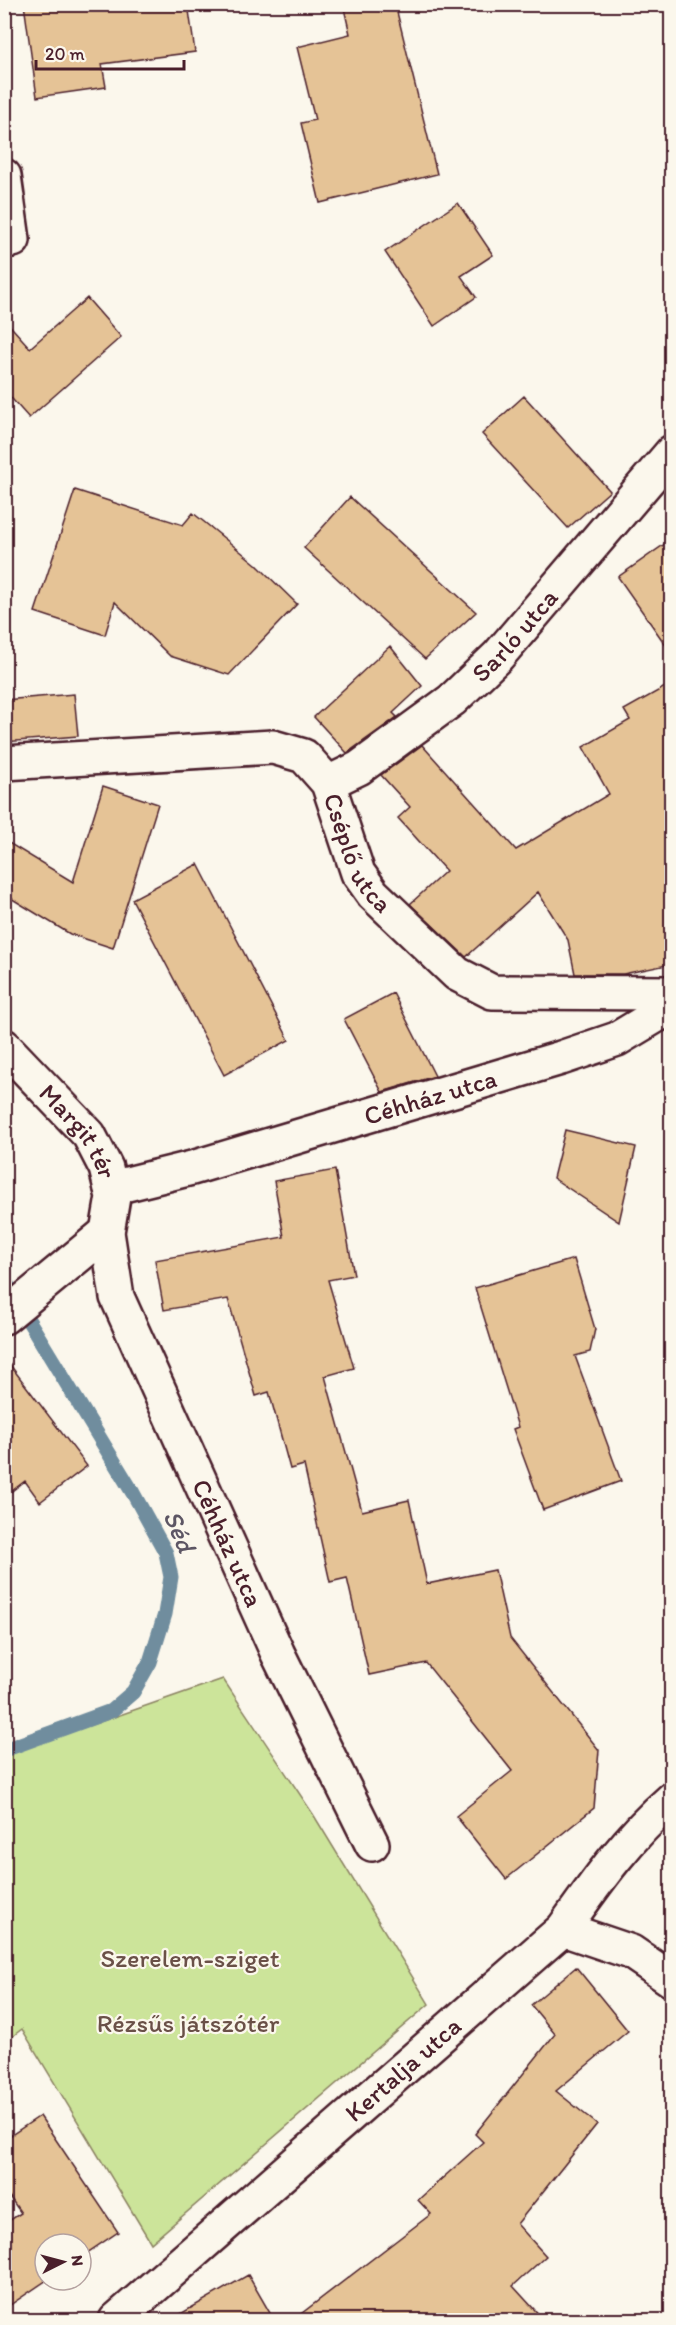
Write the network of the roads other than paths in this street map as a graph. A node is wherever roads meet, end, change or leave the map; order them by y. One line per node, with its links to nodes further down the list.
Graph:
1 (4, 176): 2 (street)
2 (13, 240)
3 (672, 452): 5 (street, Sarló utca)
4 (4, 763): 5 (street, Cséplő utca)
5 (328, 783): 6 (street, Cséplő utca)
6 (672, 993)
7 (672, 1006): 9 (street, Céhház utca)
8 (4, 1047): 9 (street, Margit tér)
9 (111, 1188): 10 (street, Margit tér)
10 (107, 1233): 11 (street); 13 (street, Céhház utca)
11 (8, 1315)
12 (672, 1799): 14 (street, Kertalja utca)
13 (372, 1844)
14 (563, 1929): 15 (street); 16 (street, Kertalja utca)
15 (672, 1980)
16 (116, 2320)

